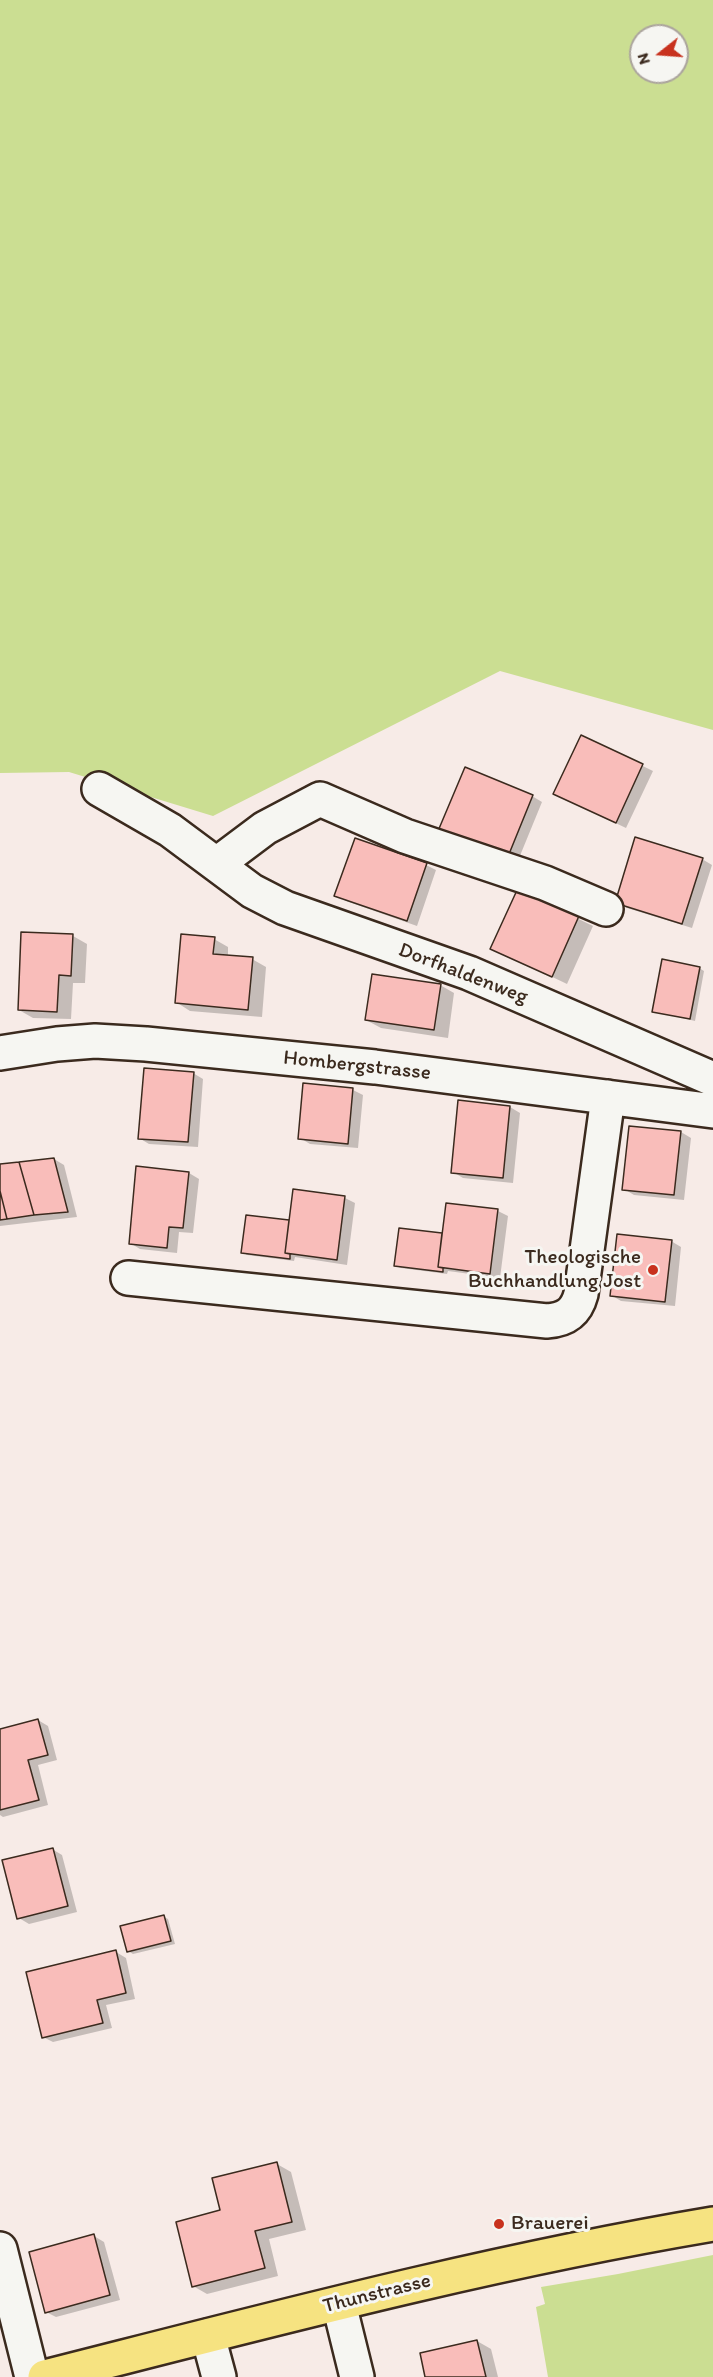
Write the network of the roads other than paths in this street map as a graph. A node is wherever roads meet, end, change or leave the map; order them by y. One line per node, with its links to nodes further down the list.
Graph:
1 (99, 789): 2 (street, Dorfhaldenweg)
2 (217, 864): 3 (street); 5 (street, Dorfhaldenweg)
3 (606, 909)
4 (0, 1053): 6 (street, Hombergstrasse)
5 (713, 1079)
6 (608, 1097): 7 (street, Hombergstrasse); 8 (street)
7 (713, 1111)
8 (128, 1278)
9 (713, 2224): 11 (main road, Thunstrasse)
10 (0, 2249): 13 (street)
11 (339, 2304): 12 (main road, Thunstrasse); 16 (street)
12 (208, 2336): 14 (main road, Thunstrasse); 15 (street)
13 (32, 2377)
14 (45, 2377)
15 (219, 2377)
16 (357, 2377)

